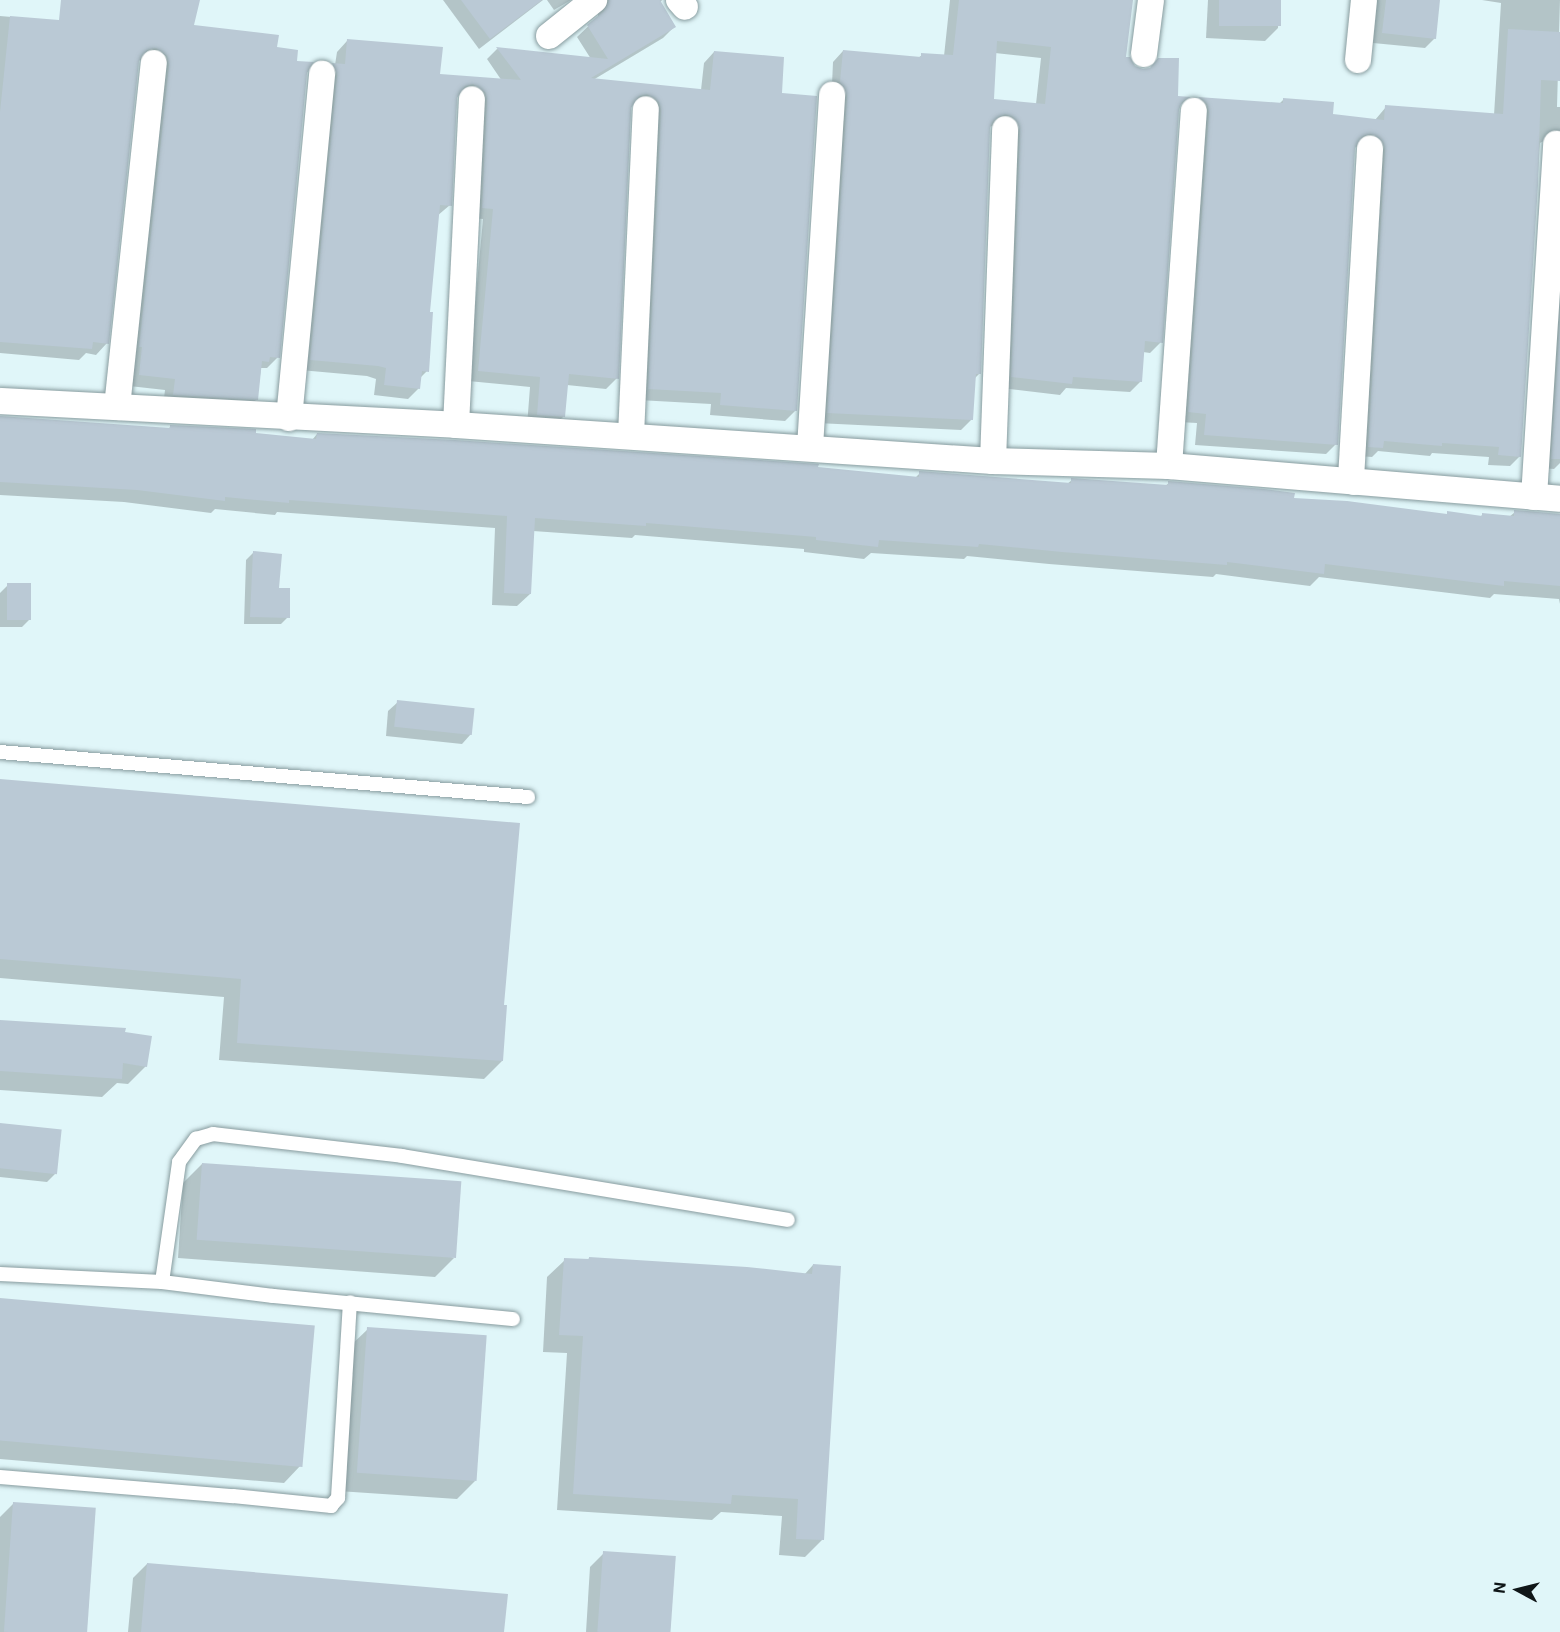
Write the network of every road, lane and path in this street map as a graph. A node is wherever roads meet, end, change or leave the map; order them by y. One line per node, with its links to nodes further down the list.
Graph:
1 (594, 0): 4 (street)
2 (1151, 0): 5 (street)
3 (1364, 0): 6 (street)
4 (549, 36)
5 (1144, 54)
6 (1358, 60)
7 (154, 63): 17 (street)
8 (322, 74): 18 (street)
9 (832, 95): 21 (street)
10 (472, 99): 19 (street)
11 (646, 109): 20 (street)
12 (1194, 111): 23 (street)
13 (1005, 129): 22 (street)
14 (1556, 144): 25 (street)
15 (1370, 149): 24 (street)
16 (0, 401): 17 (street)
17 (117, 407): 18 (street)
18 (289, 417): 19 (street)
19 (456, 425): 20 (street)
20 (631, 435): 21 (street)
21 (810, 447): 22 (street)
22 (993, 461): 23 (street)
23 (1169, 466): 24 (street)
24 (1354, 482): 25 (street)
25 (1534, 497): 26 (street)
26 (1560, 499)
27 (0, 752): 28 (lane)
28 (528, 797)
29 (788, 1220): 31 (lane)
30 (0, 1274): 31 (lane)
31 (162, 1282): 32 (lane)
32 (350, 1302): 33 (lane); 34 (lane)
33 (513, 1319)
34 (0, 1477)

